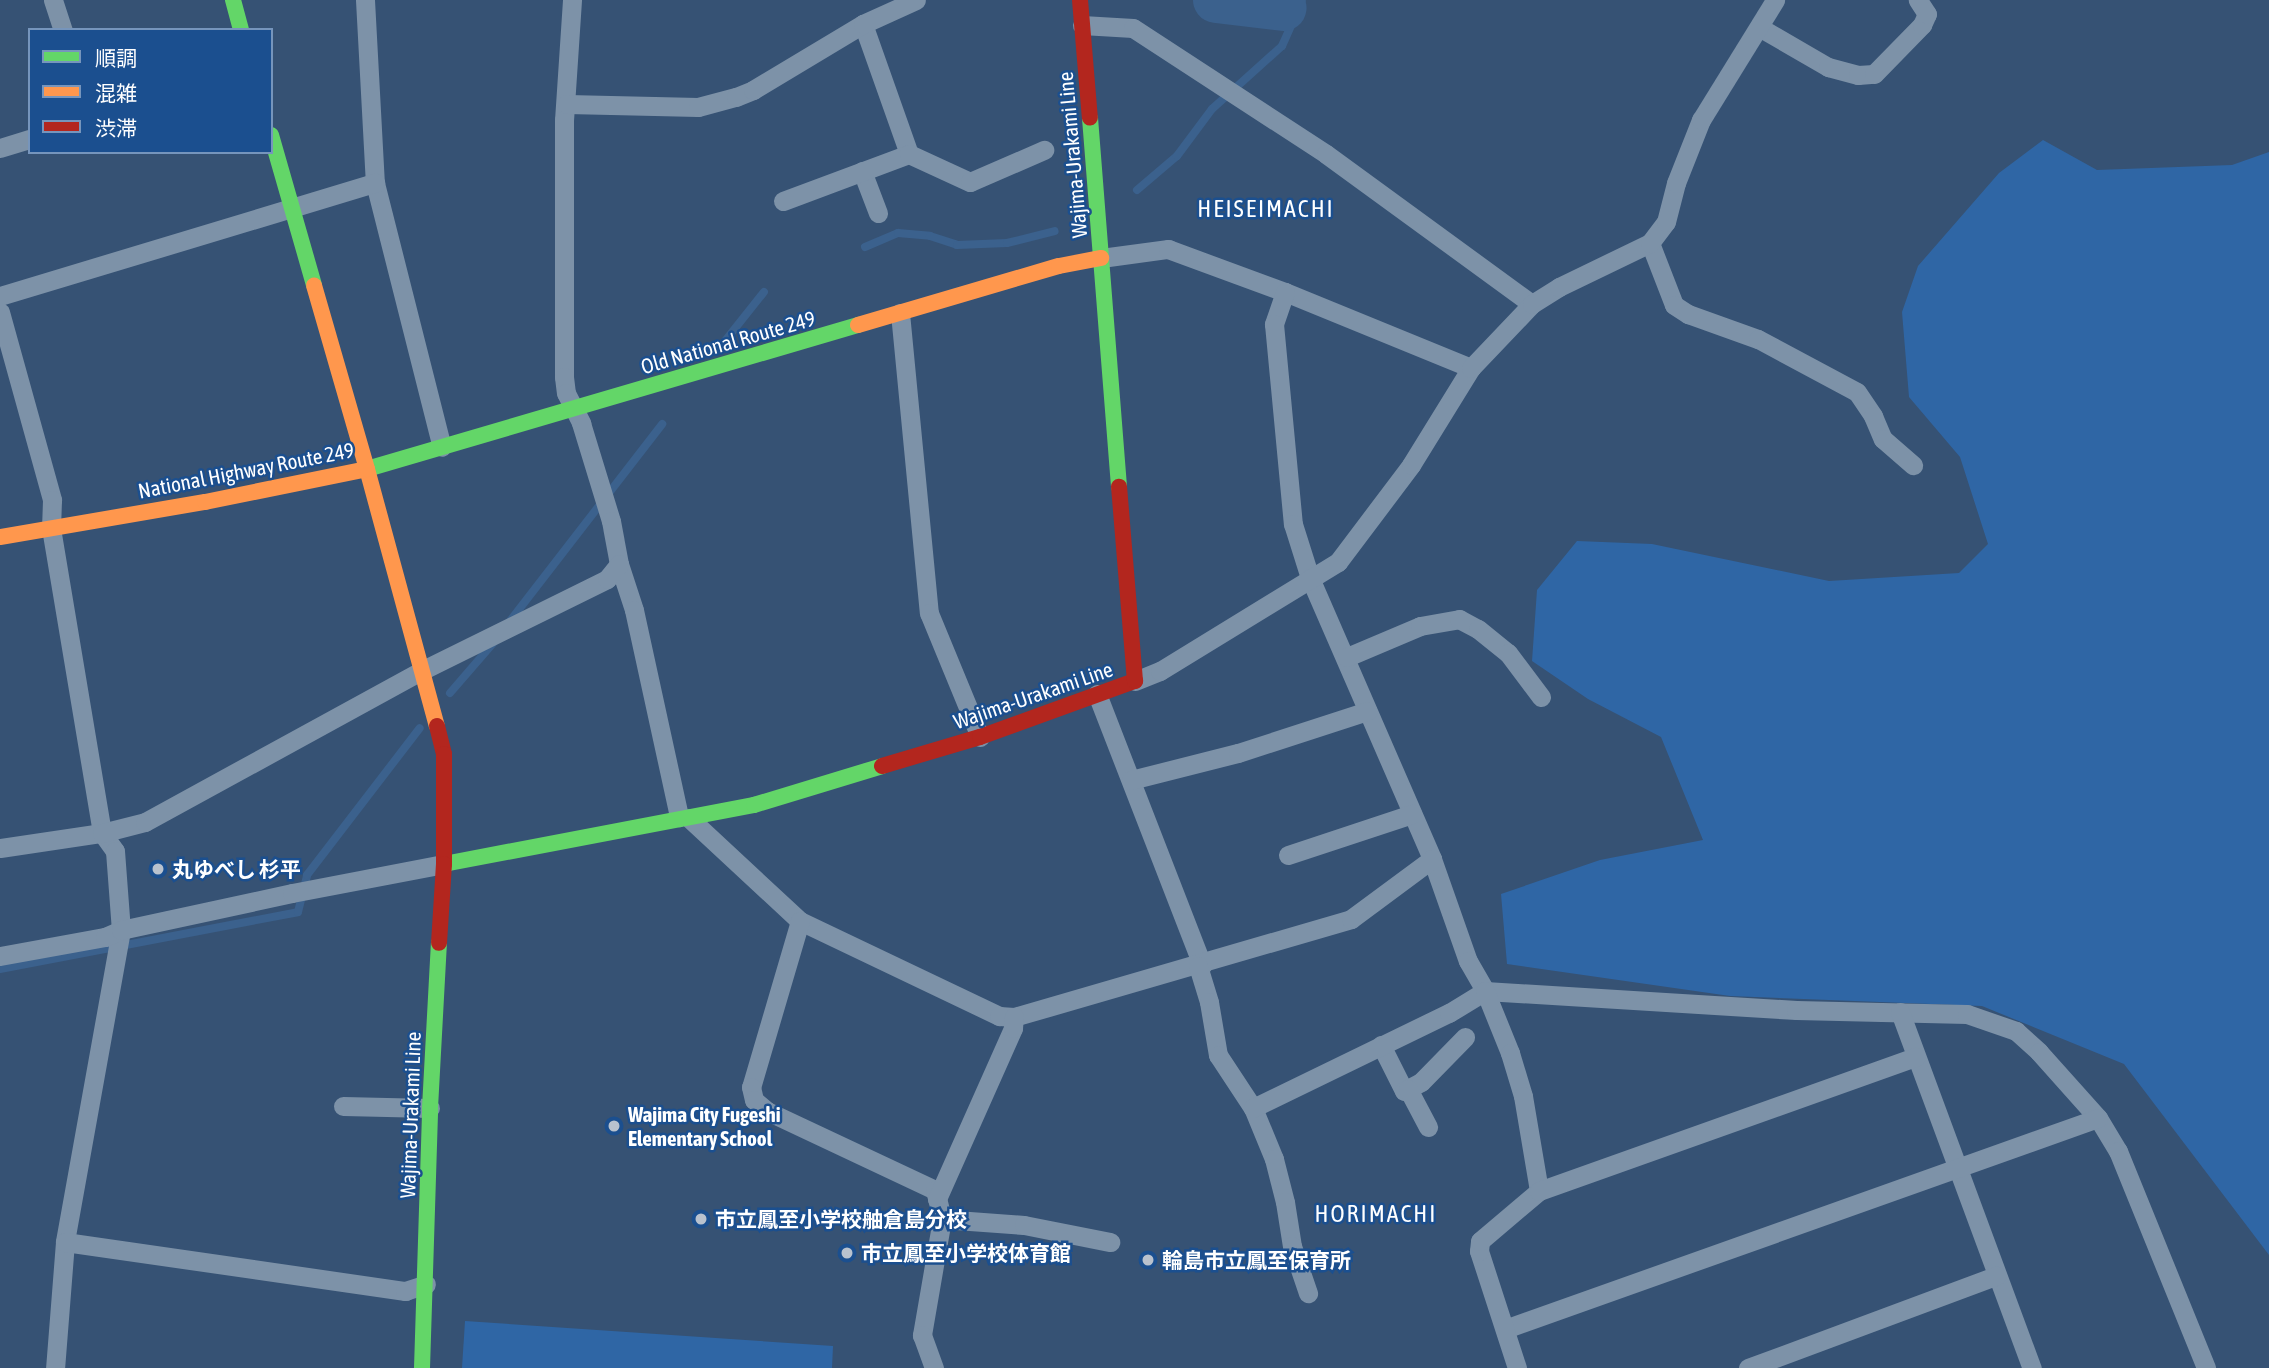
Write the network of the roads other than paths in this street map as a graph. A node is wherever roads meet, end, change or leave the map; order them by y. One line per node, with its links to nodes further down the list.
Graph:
1 (53, 0): 12 (street)
2 (233, 0): 13 (main road)
3 (365, 0): 21 (street)
4 (572, 0): 14 (street)
5 (915, 0): 9 (street)
6 (1775, 0): 11 (street)
7 (1918, 0): 11 (street)
8 (1079, 1): 10 (main road, Wajima-Urakami Line)
9 (863, 24): 14 (street); 19 (street)
10 (1082, 25): 26 (main road, Wajima-Urakami Line); 29 (street)
11 (1759, 27): 25 (street)
12 (62, 28)
13 (241, 28)
14 (566, 104): 33 (street)
15 (28, 140): 17 (street)
16 (273, 142): 23 (main road, National Highway Route 249)
17 (0, 148)
18 (1044, 150): 19 (street)
19 (909, 154): 20 (street)
20 (862, 171): 22 (street); 24 (street)
21 (375, 183): 23 (street); 34 (street)
22 (783, 201)
23 (291, 209): 28 (street); 36 (main road, National Highway Route 249)
24 (878, 213)
25 (1650, 243): 29 (street); 35 (street)
26 (1101, 258): 27 (street); 31 (main road, Old National Route 249); 43 (main road, Wajima-Urakami Line)
27 (1285, 292): 32 (street); 40 (street)
28 (0, 296)
29 (1532, 304): 32 (street)
30 (0, 312): 37 (street)
31 (900, 313): 33 (main road, Old National Route 249); 47 (street)
32 (1471, 368): 40 (street)
33 (574, 410): 34 (main road, Old National Route 249); 39 (street)
34 (442, 447): 36 (main road, Old National Route 249)
35 (1913, 466)
36 (367, 469): 37 (main road, National Highway Route 249); 42 (main road, Wajima-Urakami Line)
37 (51, 528): 38 (main road, National Highway Route 249); 51 (street)
38 (0, 537)
39 (619, 564): 42 (street); 50 (street)
40 (1310, 578): 41 (street); 43 (street)
41 (1347, 657): 45 (street); 46 (street)
42 (423, 670): 51 (street); 55 (main road, Wajima-Urakami Line)
43 (1135, 681): 44 (main road, Wajima-Urakami Line)
44 (1097, 694): 47 (main road, Wajima-Urakami Line); 48 (street)
45 (1541, 697)
46 (1367, 711): 48 (street); 49 (street)
47 (980, 737): 50 (main road, Wajima-Urakami Line)
48 (1131, 780): 59 (street)
49 (1412, 814): 53 (street); 54 (street)
50 (684, 817): 55 (main road, Wajima-Urakami Line); 56 (street)
51 (102, 833): 52 (street); 57 (street)
52 (0, 848)
53 (1288, 855)
54 (1432, 859): 59 (street); 60 (street)
55 (444, 864): 57 (street); 68 (main road, Wajima-Urakami Line)
56 (800, 921): 62 (street); 74 (street)
57 (118, 941): 58 (street); 76 (street)
58 (0, 956)
59 (1200, 965): 62 (street); 69 (street)
60 (1485, 991): 61 (street); 64 (street); 73 (street)
61 (1900, 1012): 65 (street); 70 (street)
62 (1014, 1017): 74 (street)
63 (1465, 1037): 66 (street)
64 (1381, 1045): 66 (street); 69 (street)
65 (1916, 1057): 72 (street); 73 (street)
66 (1408, 1088): 71 (street)
67 (343, 1106): 68 (street)
68 (430, 1108): 79 (main road, Wajima-Urakami Line)
69 (1253, 1108): 80 (street)
70 (2098, 1118): 72 (street); 88 (street)
71 (1428, 1127)
72 (1958, 1168): 78 (street); 81 (street)
73 (1539, 1191): 81 (street)
74 (937, 1199): 75 (street)
75 (942, 1219): 77 (street); 84 (street)
76 (65, 1242): 79 (street); 82 (street)
77 (1110, 1242)
78 (1996, 1276): 86 (street); 87 (street)
79 (426, 1284): 83 (main road, Wajima-Urakami Line)
80 (1308, 1293)
81 (1505, 1329): 85 (street)
82 (55, 1368)
83 (422, 1368)
84 (934, 1368)
85 (1517, 1368)
86 (1748, 1368)
87 (2032, 1368)
88 (2206, 1368)

